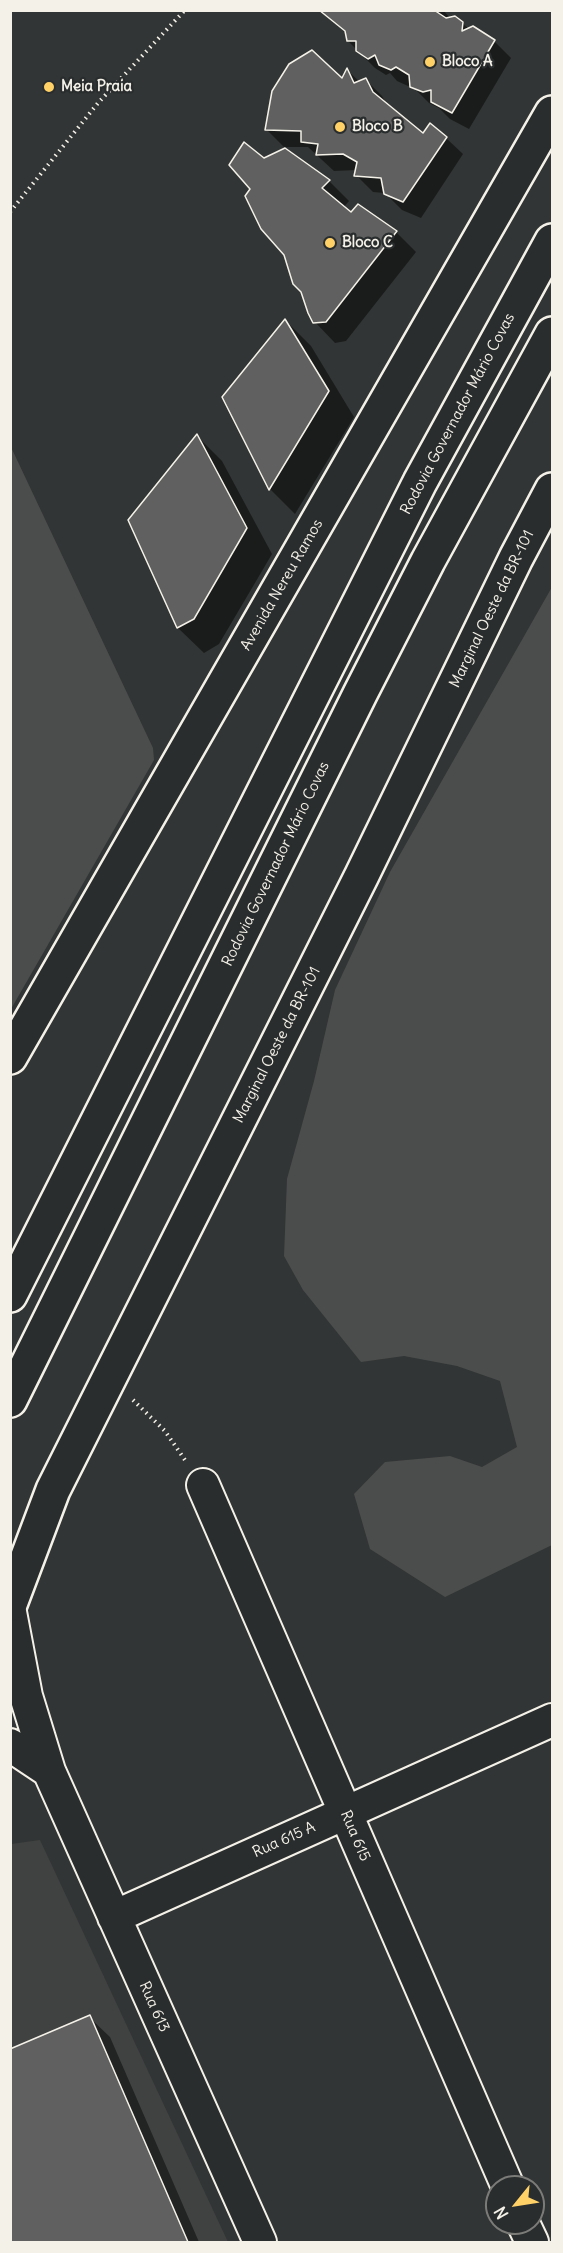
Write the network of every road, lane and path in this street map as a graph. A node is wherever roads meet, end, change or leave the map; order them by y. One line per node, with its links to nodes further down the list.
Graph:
1 (185, 10): 3 (path)
2 (552, 113): 7 (main road, Avenida Nereu Ramos)
3 (10, 212)
4 (552, 241): 8 (main road, Rodovia Governador Mário Covas)
5 (552, 334): 9 (main road, Rodovia Governador Mário Covas)
6 (552, 490): 10 (main road, Marginal Oeste da BR-101)
7 (10, 1057)
8 (10, 1295)
9 (27, 1367): 11 (main road, Rodovia Governador Mário Covas); 12 (main road)
10 (107, 1383): 13 (path); 14 (main road, Marginal Oeste da BR-101)
11 (10, 1400)
12 (10, 1425)
13 (203, 1485): 19 (street, Rua 615)
14 (10, 1604)
15 (10, 1612): 18 (street, Rua 613)
16 (552, 1720): 19 (street, Rua 615 A)
17 (10, 1745): 18 (street)
18 (49, 1771): 20 (street, Rua 613)
19 (345, 1813): 20 (street, Rua 615 A); 21 (street, Rua 615)
20 (114, 1917): 22 (street, Rua 613)
21 (503, 2175)
22 (260, 2242)

